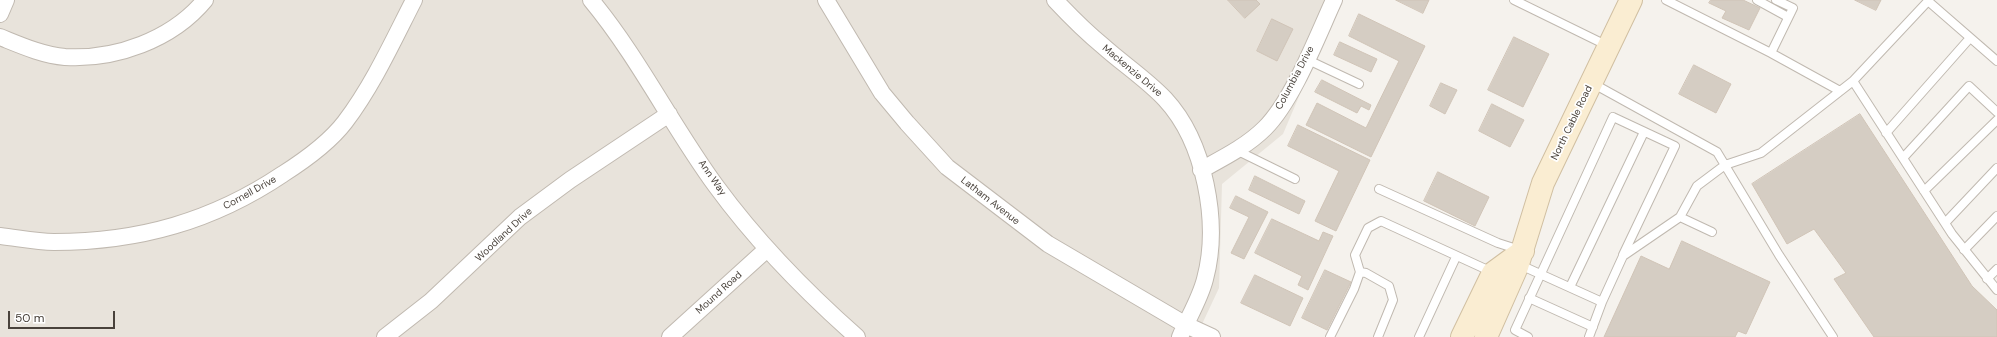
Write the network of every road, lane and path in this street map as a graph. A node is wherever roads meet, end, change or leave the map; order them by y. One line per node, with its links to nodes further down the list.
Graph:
1 (6, 0): 15 (street)
2 (205, 0): 17 (street)
3 (414, 0): 44 (street, Cornell Drive)
4 (591, 0): 28 (street, Ann Way)
5 (826, 0): 60 (street, Latham Avenue)
6 (1055, 0): 36 (street, Mackenzie Drive)
7 (1514, 0): 19 (lane)
8 (1631, 0): 19 (street, North Cable Road)
9 (1666, 0): 14 (lane)
10 (1756, 0): 16 (lane)
11 (1776, 0): 16 (lane)
12 (1330, 1): 21 (street, Columbia Drive)
13 (1929, 1): 18 (lane); 23 (lane)
14 (1682, 3): 20 (lane)
15 (0, 14)
16 (1788, 17): 20 (lane)
17 (0, 37)
18 (1970, 38): 22 (lane); 31 (lane)
19 (1609, 46): 24 (street, North Cable Road)
20 (1771, 53): 26 (lane)
21 (1306, 59): 25 (lane); 32 (street, Columbia Drive)
22 (1997, 62)
23 (1853, 81): 26 (lane); 31 (lane)
24 (1592, 82): 34 (lane); 49 (street, North Cable Road)
25 (1359, 84)
26 (1840, 91): 34 (lane)
27 (1997, 112): 33 (lane)
28 (669, 114): 45 (street, Ann Way); 61 (street, Woodland Drive)
29 (1997, 120): 39 (lane)
30 (1644, 132): 47 (lane); 53 (lane); 55 (lane)
31 (1886, 133): 33 (lane)
32 (1235, 150): 36 (street, Columbia Drive); 37 (lane)
33 (1903, 158): 39 (lane)
34 (1725, 165): 41 (lane); 72 (lane)
35 (1997, 168): 42 (lane)
36 (1202, 170): 60 (street, Mackenzie Drive)
37 (1295, 179)
38 (1379, 189): 49 (lane)
39 (1924, 191): 42 (lane)
40 (1997, 216): 46 (lane)
41 (1680, 217): 43 (lane); 47 (lane)
42 (1945, 223): 46 (lane)
43 (1712, 232)
44 (0, 236)
45 (767, 249): 62 (street, Mound Road); 63 (street, Ann Way)
46 (1964, 250): 54 (lane)
47 (1623, 256): 58 (lane)
48 (1456, 257): 51 (lane); 52 (lane); 67 (lane)
49 (1520, 257): 52 (street); 53 (lane); 69 (street, North Cable Road)
50 (1997, 268): 54 (lane)
51 (1360, 272): 65 (lane); 66 (lane)
52 (1492, 273): 68 (street)
53 (1539, 274): 55 (lane); 57 (lane)
54 (1987, 279): 56 (lane)
55 (1570, 288): 58 (lane)
56 (1997, 290)
57 (1529, 298): 59 (lane); 70 (lane)
58 (1602, 302): 59 (lane)
59 (1592, 327): 71 (lane)
60 (1183, 331): 64 (street, Latham Avenue)
61 (385, 337)
62 (670, 337)
63 (857, 337)
64 (1212, 337)
65 (1330, 337)
66 (1378, 337)
67 (1419, 337)
68 (1462, 337)
69 (1486, 337)
70 (1528, 337)
71 (1589, 337)
72 (1833, 337)

